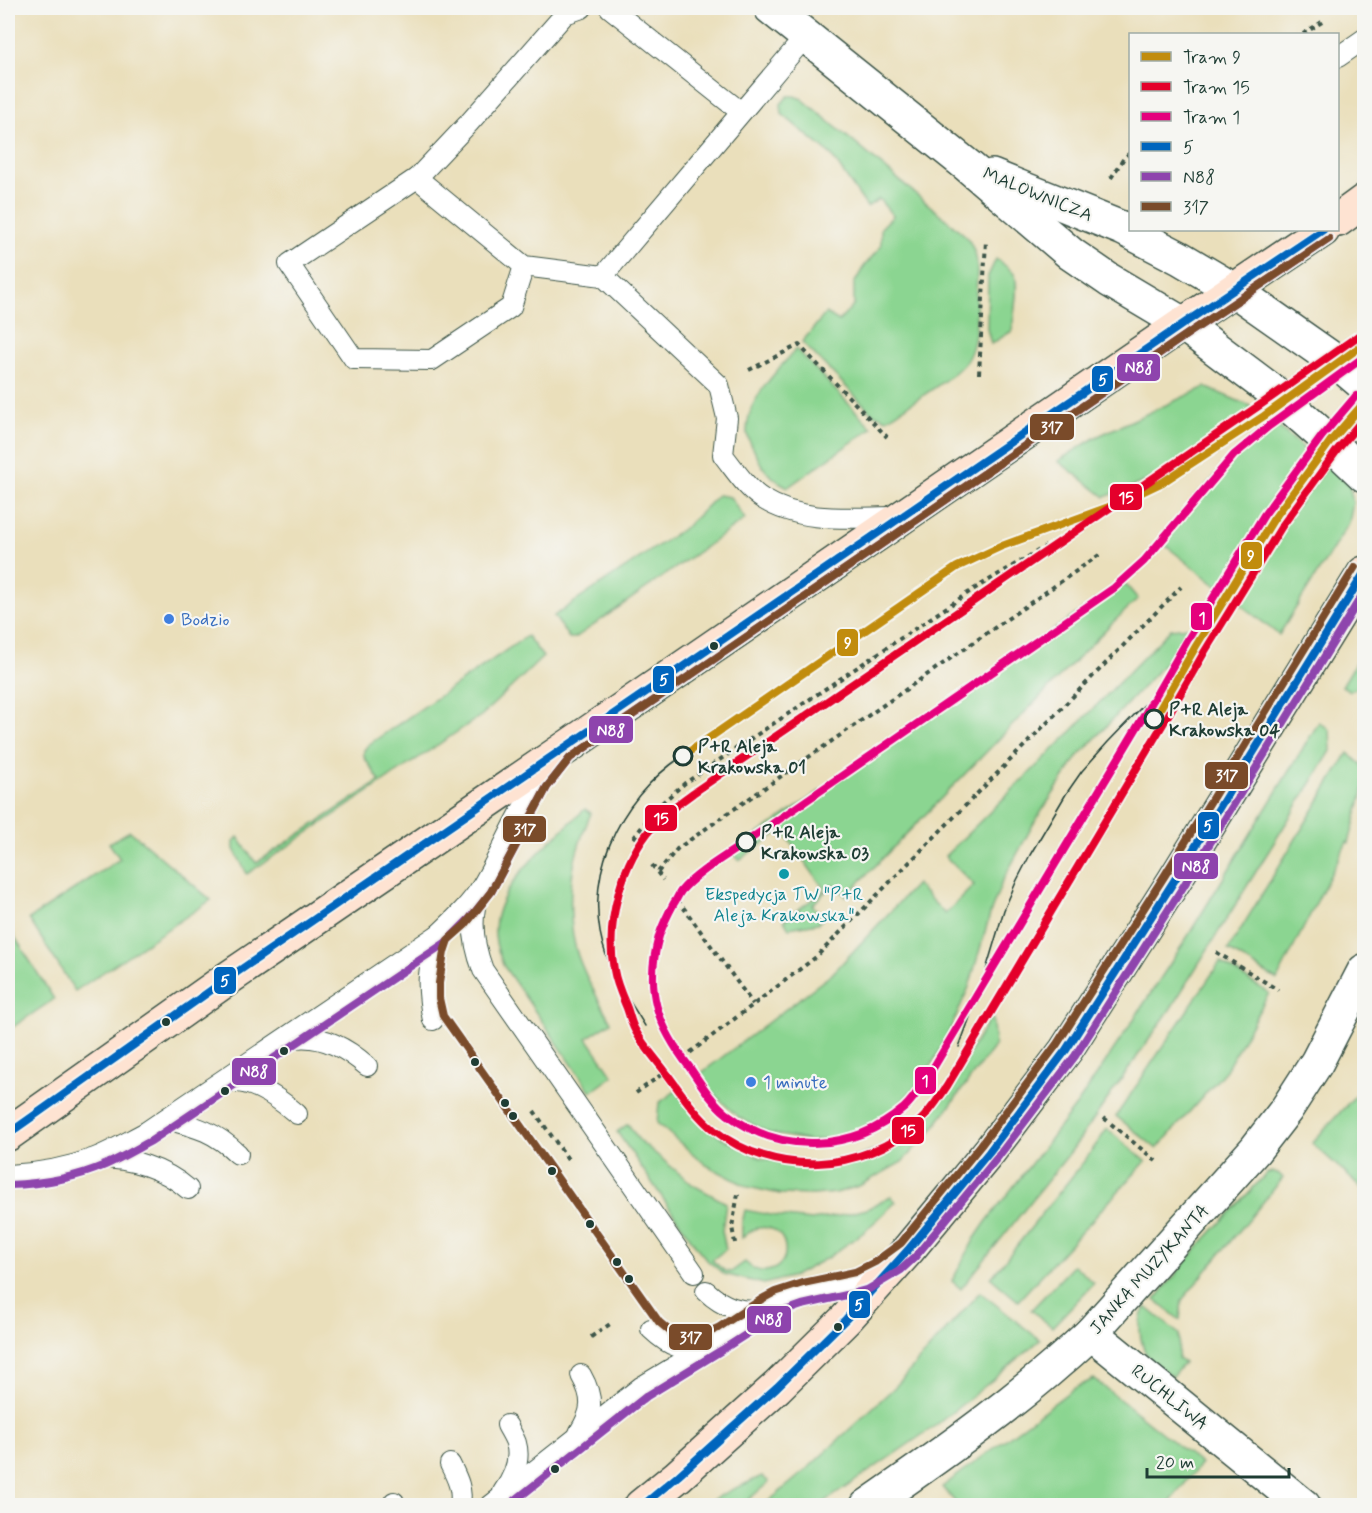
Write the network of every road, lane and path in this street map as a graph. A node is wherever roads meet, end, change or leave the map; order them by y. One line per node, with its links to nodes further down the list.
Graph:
1 (582, 8): 10 (lane)
2 (610, 8): 7 (lane)
3 (771, 8): 4 (street, MALOWNICZA)
4 (806, 36): 7 (lane); 9 (street, MALOWNICZA)
5 (1365, 39): 6 (lane)
6 (1339, 56)
7 (741, 112): 19 (lane)
8 (1129, 154): 11 (path)
9 (968, 166): 14 (street, MALOWNICZA); 21 (street, MALOWNICZA)
10 (417, 177): 18 (lane); 18 (lane)
11 (1107, 184)
12 (1365, 201): 13 (main road)
13 (1339, 219)
14 (1129, 231)
15 (1130, 231): 20 (street, MALOWNICZA)
16 (1322, 231): 20 (main road)
17 (986, 240): 22 (path)
18 (524, 266): 19 (lane)
19 (603, 276): 23 (lane)
20 (1234, 290): 21 (main road); 24 (street, MALOWNICZA)
21 (1183, 324): 26 (street, MALOWNICZA); 27 (main road)
22 (979, 374)
23 (720, 385): 25 (path); 27 (lane)
24 (1365, 385)
25 (887, 437)
26 (1365, 475)
27 (902, 517): 32 (main road)
28 (1047, 546): 33 (path)
29 (1102, 553): 35 (path)
30 (1365, 573): 64 (main road)
31 (1181, 587): 43 (path)
32 (563, 750): 37 (lane); 55 (main road)
33 (638, 845)
34 (652, 865): 35 (path)
35 (658, 872): 36 (path)
36 (663, 880)
37 (482, 886): 39 (lane); 65 (lane)
38 (678, 900): 43 (path)
39 (439, 934): 44 (lane); 45 (lane)
40 (1216, 952): 42 (path)
41 (1365, 971): 70 (street, JANKA MUZYKANTA)
42 (1278, 990)
43 (753, 1004): 46 (path)
44 (433, 1020)
45 (283, 1040): 47 (lane); 49 (lane)
46 (683, 1058)
47 (367, 1066)
48 (665, 1072): 50 (path)
49 (218, 1084): 52 (lane); 54 (lane)
50 (636, 1093)
51 (534, 1111): 59 (path)
52 (297, 1114)
53 (1104, 1118): 58 (path)
54 (166, 1119): 56 (lane); 57 (lane)
55 (8, 1134)
56 (238, 1154)
57 (93, 1158): 60 (lane); 61 (lane)
58 (1156, 1161)
59 (573, 1166)
60 (8, 1175)
61 (188, 1189)
62 (738, 1194): 63 (path)
63 (735, 1243)
64 (908, 1250): 67 (lane); 79 (main road)
65 (694, 1273)
66 (706, 1291): 67 (lane)
67 (764, 1310): 72 (lane)
68 (613, 1322): 71 (path)
69 (651, 1329): 72 (lane)
70 (1092, 1333): 80 (street, JANKA MUZYKANTA); 81 (street, RUCHLIWA)
71 (591, 1337)
72 (717, 1341): 75 (lane)
73 (581, 1375): 75 (lane)
74 (507, 1425): 77 (lane)
75 (576, 1437): 77 (lane)
76 (450, 1464): 78 (lane)
77 (495, 1501)
78 (460, 1506)
79 (641, 1506)
80 (867, 1506)
81 (1305, 1506)

